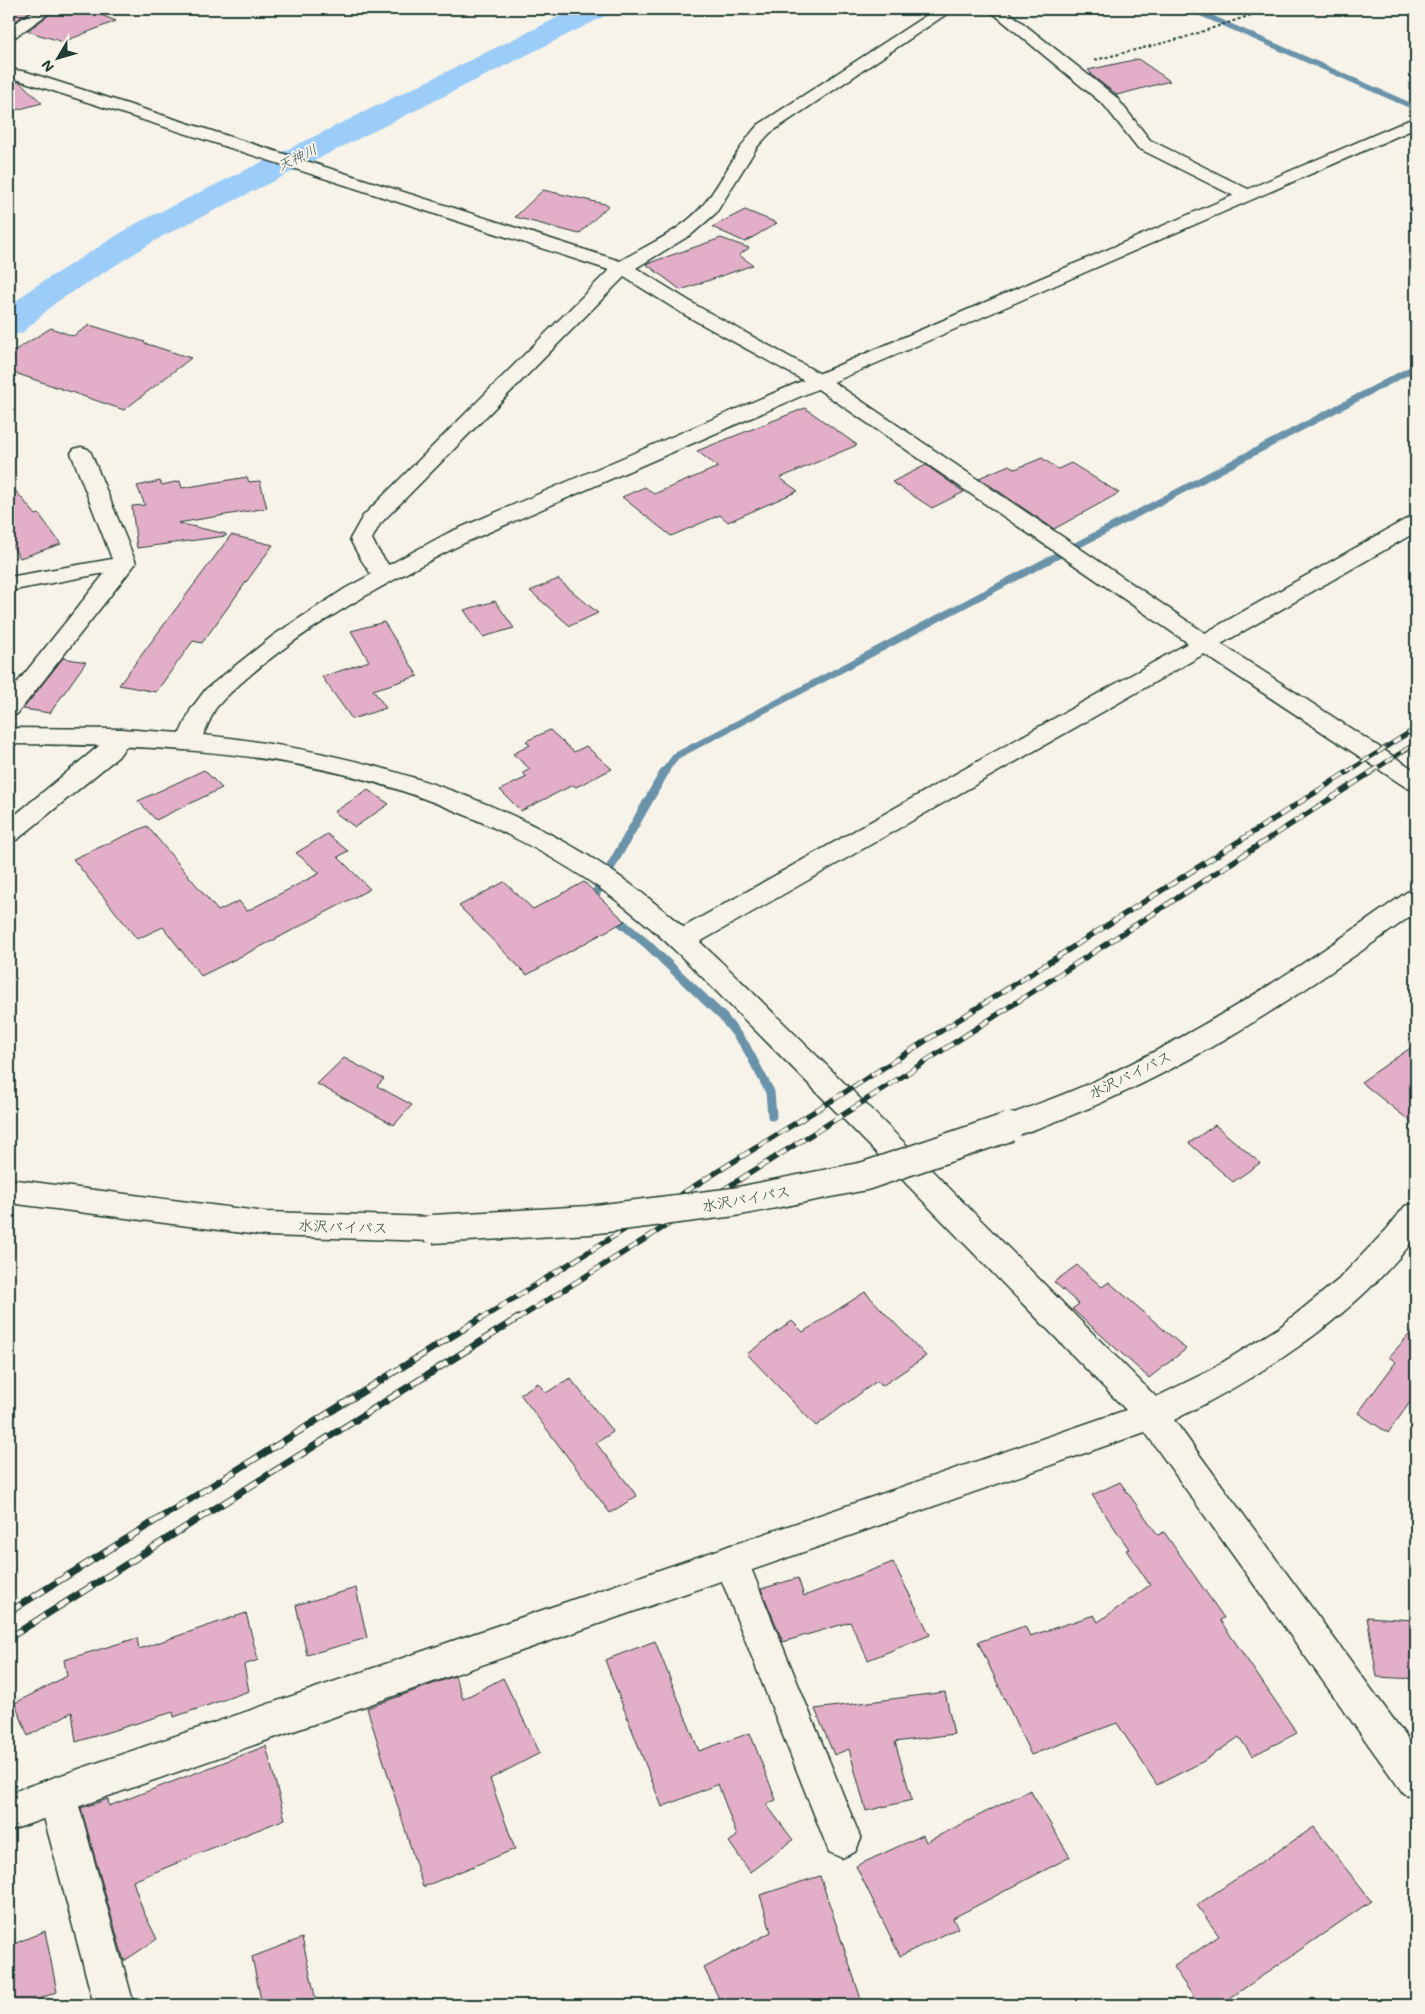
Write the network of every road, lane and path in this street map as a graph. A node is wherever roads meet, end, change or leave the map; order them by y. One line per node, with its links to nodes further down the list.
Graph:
1 (48, 9): 5 (main road)
2 (946, 9): 10 (main road)
3 (996, 9): 6 (main road)
4 (1269, 9): 6 (path)
5 (9, 34)
6 (1068, 66): 9 (main road)
7 (9, 74): 10 (main road)
8 (1416, 122): 9 (main road)
9 (1246, 196): 11 (main road)
10 (622, 268): 11 (main road); 15 (main road)
11 (819, 381): 15 (main road); 17 (main road)
12 (81, 453): 14 (main road)
13 (1416, 523): 17 (main road)
14 (125, 563): 16 (main road); 18 (main road)
15 (384, 574): 21 (main road)
16 (9, 584)
17 (1205, 644): 22 (main road); 25 (main road)
18 (9, 709)
19 (9, 736): 20 (main road)
20 (121, 737): 21 (main road); 23 (main road)
21 (188, 741): 25 (main road)
22 (1416, 782)
23 (9, 833)
24 (1416, 899): 26 (main road, 水沢バイパス, bridge)
25 (682, 940): 28 (main road)
26 (9, 1191)
27 (1416, 1215): 28 (main road)
28 (1152, 1415): 29 (main road); 30 (main road)
29 (731, 1561): 31 (main road); 33 (main road)
30 (1416, 1780)
31 (57, 1795): 32 (main road); 34 (main road)
32 (9, 1812)
33 (842, 1839)
34 (114, 2005)

